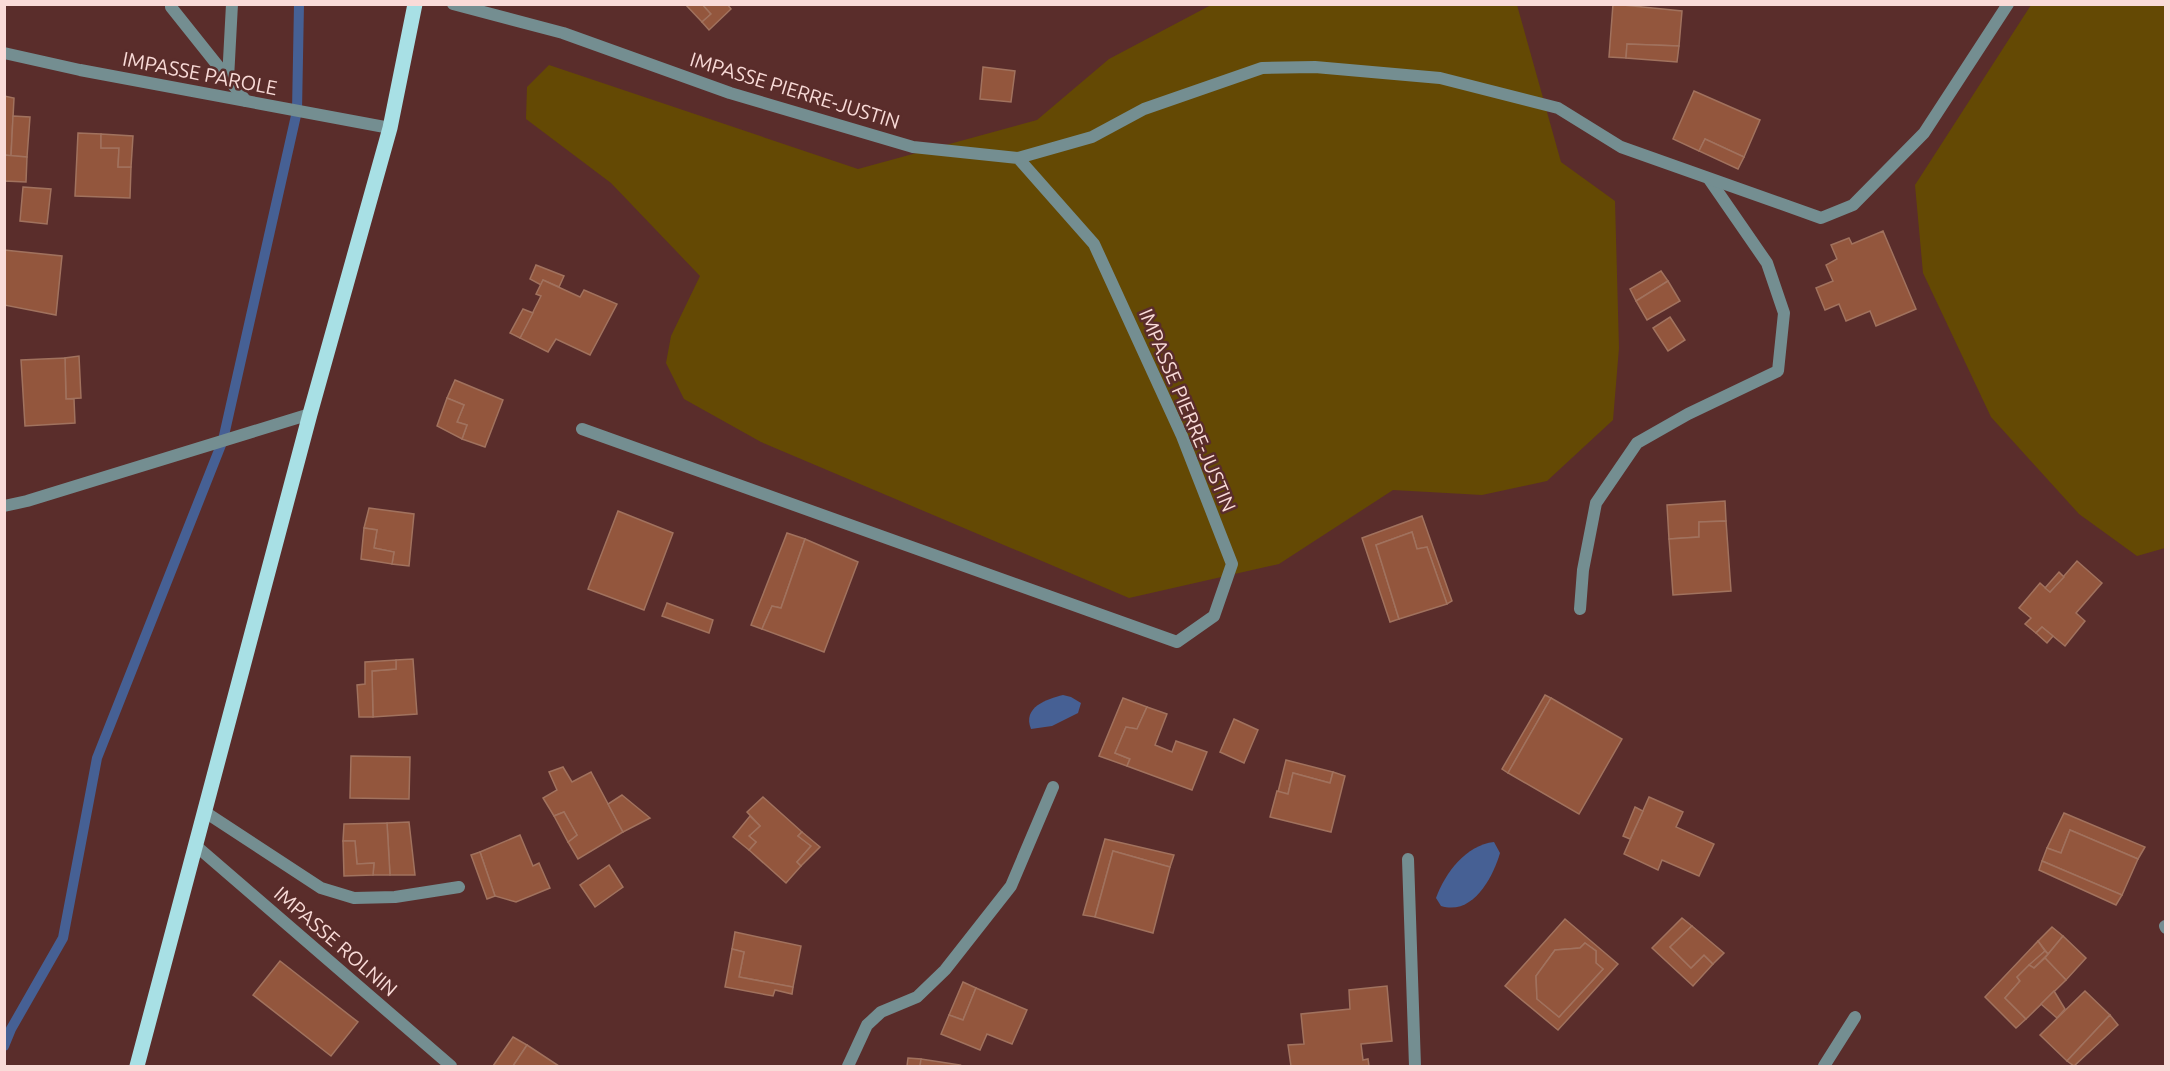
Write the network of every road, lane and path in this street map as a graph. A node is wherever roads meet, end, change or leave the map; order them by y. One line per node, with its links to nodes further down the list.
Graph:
1 (232, 4): 7 (street)
2 (415, 4): 9 (main road)
3 (453, 4): 10 (street, IMPASSE PIERRE-JUSTIN)
4 (2008, 4): 11 (street)
5 (171, 7): 7 (street)
6 (4, 53): 8 (street, IMPASSE PAROLE)
7 (228, 79): 8 (street)
8 (246, 101): 9 (street, IMPASSE PAROLE)
9 (390, 128): 12 (main road)
10 (1018, 158): 11 (street); 13 (street, IMPASSE PIERRE-JUSTIN)
11 (1709, 179): 15 (street)
12 (310, 414): 14 (street); 17 (main road)
13 (582, 429)
14 (4, 506)
15 (1580, 609)
16 (1053, 787): 24 (street)
17 (205, 812): 18 (main road); 20 (street)
18 (195, 845): 22 (main road); 23 (street, IMPASSE ROLNIN)
19 (1408, 859): 25 (street)
20 (459, 887)
21 (1855, 1017): 26 (street)
22 (137, 1066)
23 (451, 1066)
24 (848, 1066)
25 (1414, 1066)
26 (1824, 1066)

